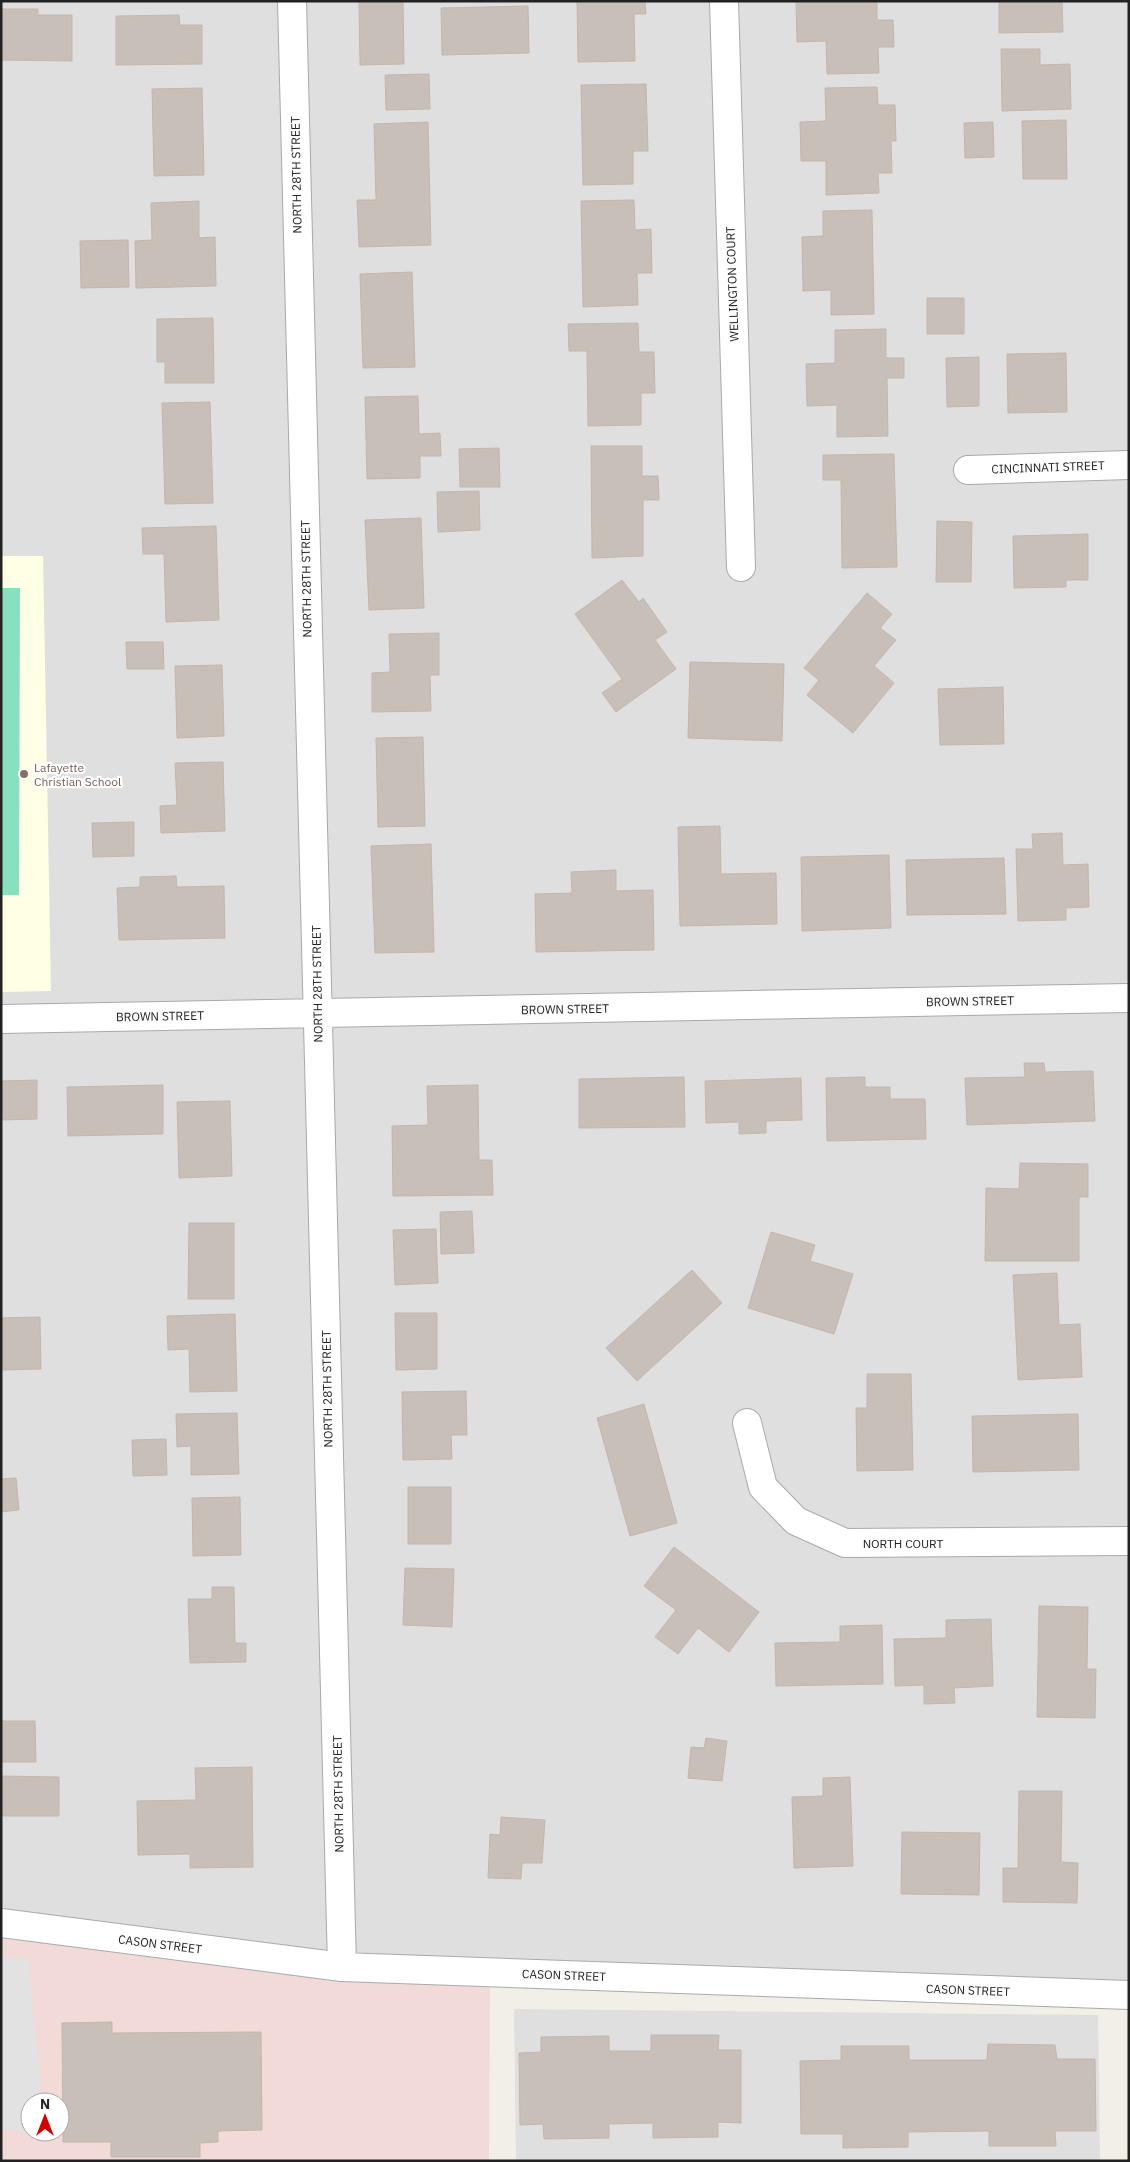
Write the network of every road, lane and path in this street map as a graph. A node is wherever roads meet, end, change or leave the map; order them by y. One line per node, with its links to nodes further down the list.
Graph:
1 (292, 1): 7 (street, NORTH 28TH STREET)
2 (724, 1): 5 (street, WELLINGTON COURT)
3 (1129, 465): 4 (street, CINCINNATI STREET)
4 (968, 470)
5 (741, 568)
6 (1129, 998): 7 (street, BROWN STREET)
7 (317, 1014): 8 (street, BROWN STREET); 12 (street, NORTH 28TH STREET)
8 (1, 1019)
9 (747, 1423): 10 (street, NORTH COURT)
10 (1129, 1541)
11 (1, 1924): 12 (street, CASON STREET)
12 (342, 1967): 13 (street, CASON STREET)
13 (1129, 1995)

